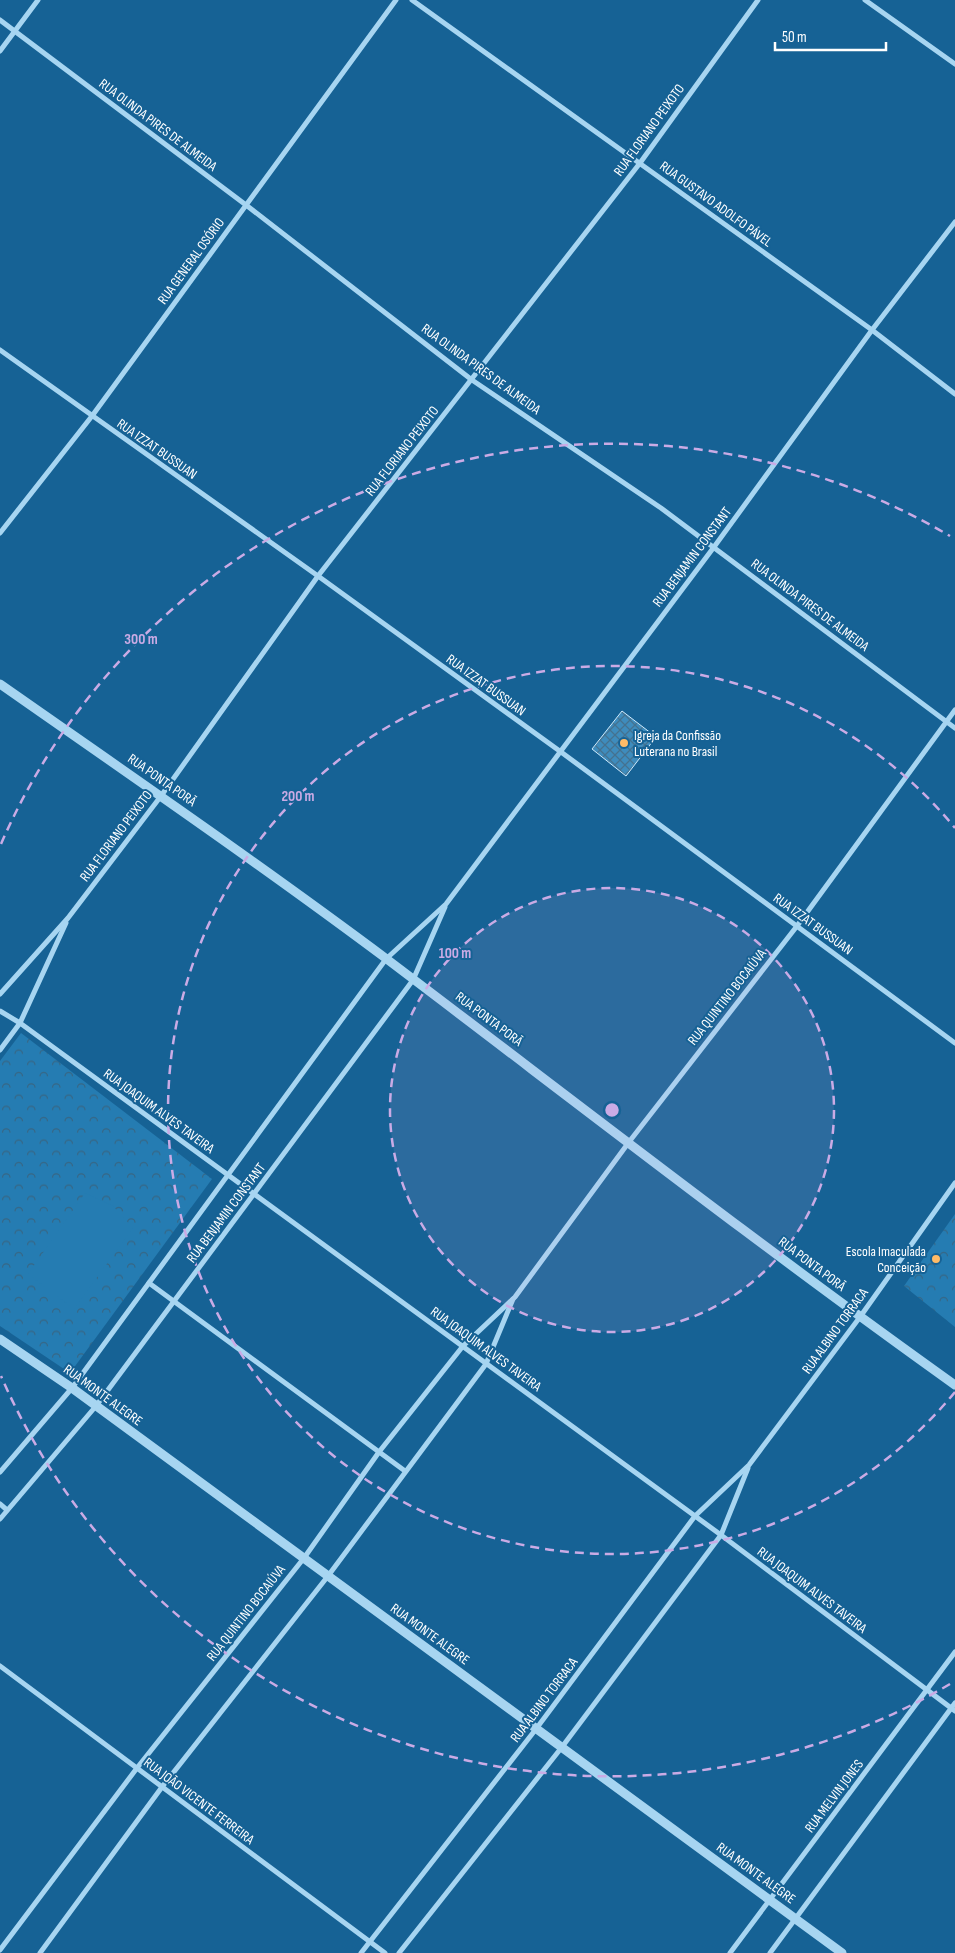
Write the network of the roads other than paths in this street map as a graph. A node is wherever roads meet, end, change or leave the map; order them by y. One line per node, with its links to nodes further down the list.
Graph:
1 (38, 0): 7 (street)
2 (396, 0): 11 (street, RUA GENERAL OSÓRIO)
3 (412, 0): 10 (street, RUA GUSTAVO ADOLFO PÁVEL)
4 (758, 0): 10 (street, RUA FLORIANO PEIXOTO)
5 (865, 0): 9 (street)
6 (0, 20): 7 (street, RUA OLINDA PIRES DE ALMEIDA)
7 (15, 31): 8 (street); 11 (street, RUA OLINDA PIRES DE ALMEIDA)
8 (0, 51)
9 (955, 64)
10 (640, 163): 13 (street, RUA GUSTAVO ADOLFO PÁVEL); 15 (street, RUA FLORIANO PEIXOTO)
11 (246, 205): 15 (street, RUA OLINDA PIRES DE ALMEIDA); 17 (street, RUA GENERAL OSÓRIO)
12 (955, 222): 13 (street, RUA BENJAMIN CONSTANT)
13 (872, 330): 16 (street, RUA GUSTAVO ADOLFO PÁVEL); 19 (street, RUA BENJAMIN CONSTANT)
14 (0, 350): 17 (street, RUA IZZAT BUSSUAN)
15 (472, 380): 19 (street, RUA OLINDA PIRES DE ALMEIDA); 20 (street, RUA FLORIANO PEIXOTO)
16 (955, 394)
17 (92, 416): 18 (street, RUA GENERAL OSÓRIO); 20 (street, RUA IZZAT BUSSUAN)
18 (0, 533)
19 (714, 547): 23 (street, RUA OLINDA PIRES DE ALMEIDA); 25 (street, RUA BENJAMIN CONSTANT)
20 (318, 576): 25 (street, RUA IZZAT BUSSUAN); 26 (street, RUA FLORIANO PEIXOTO)
21 (0, 684): 26 (street, RUA PONTA PORÃ)
22 (955, 710): 23 (street, RUA QUINTINO BOCAIÚVA)
23 (946, 722): 24 (street, RUA OLINDA PIRES DE ALMEIDA); 29 (street, RUA QUINTINO BOCAIÚVA)
24 (955, 728)
25 (560, 752): 27 (street, RUA BENJAMIN CONSTANT); 29 (street, RUA IZZAT BUSSUAN)
26 (161, 796): 28 (street, RUA FLORIANO PEIXOTO); 30 (street, RUA PONTA PORÃ)
27 (446, 904): 30 (street, RUA BENJAMIN CONSTANT); 31 (street, RUA BENJAMIN CONSTANT)
28 (68, 918): 32 (street, RUA FLORIANO PEIXOTO); 34 (street, RUA FLORIANO PEIXOTO)
29 (797, 926): 35 (street, RUA IZZAT BUSSUAN); 37 (street, RUA QUINTINO BOCAIÚVA)
30 (386, 959): 31 (street, RUA PONTA PORÃ); 38 (street, RUA BENJAMIN CONSTANT)
31 (413, 980): 37 (street, RUA PONTA PORÃ); 40 (street, RUA BENJAMIN CONSTANT)
32 (0, 994)
33 (0, 1011): 34 (street, RUA JOAQUIM ALVES TAVEIRA)
34 (20, 1023): 36 (street, RUA FLORIANO PEIXOTO); 38 (street, RUA JOAQUIM ALVES TAVEIRA)
35 (955, 1044)
36 (0, 1050)
37 (628, 1142): 42 (street, RUA QUINTINO BOCAIÚVA); 44 (street, RUA PONTA PORÃ)
38 (227, 1176): 40 (street, RUA JOAQUIM ALVES TAVEIRA); 41 (street, RUA BENJAMIN CONSTANT)
39 (955, 1183): 44 (street, RUA ALBINO TORRACA)
40 (254, 1195): 43 (street, RUA BENJAMIN CONSTANT); 46 (street, RUA JOAQUIM ALVES TAVEIRA)
41 (149, 1283): 43 (street); 49 (street, RUA BENJAMIN CONSTANT)
42 (515, 1297): 46 (street, RUA QUINTINO BOCAIÚVA); 47 (street, RUA QUINTINO BOCAIÚVA)
43 (175, 1301): 50 (street, RUA BENJAMIN CONSTANT); 51 (street)
44 (860, 1317): 48 (street, RUA PONTA PORÃ); 52 (street, RUA ALBINO TORRACA)
45 (0, 1340): 49 (street, RUA MONTE ALEGRE)
46 (463, 1346): 47 (street, RUA JOAQUIM ALVES TAVEIRA); 51 (street, RUA QUINTINO BOCAIÚVA)
47 (486, 1364): 53 (street, RUA QUINTINO BOCAIÚVA); 57 (street, RUA JOAQUIM ALVES TAVEIRA)
48 (955, 1385)
49 (72, 1388): 50 (street, RUA MONTE ALEGRE); 54 (street, RUA BENJAMIN CONSTANT)
50 (96, 1406): 56 (street, RUA BENJAMIN CONSTANT); 60 (street, RUA MONTE ALEGRE)
51 (379, 1452): 53 (street); 60 (street, RUA QUINTINO BOCAIÚVA)
52 (749, 1465): 57 (street, RUA ALBINO TORRACA); 59 (street, RUA ALBINO TORRACA)
53 (405, 1471): 61 (street, RUA QUINTINO BOCAIÚVA)
54 (0, 1472)
55 (0, 1504): 56 (street)
56 (7, 1510): 58 (street, RUA BENJAMIN CONSTANT)
57 (695, 1516): 59 (street, RUA JOAQUIM ALVES TAVEIRA); 66 (street, RUA ALBINO TORRACA)
58 (0, 1519)
59 (721, 1535): 64 (street, RUA JOAQUIM ALVES TAVEIRA); 67 (street, RUA ALBINO TORRACA)
60 (304, 1558): 61 (street, RUA MONTE ALEGRE); 68 (street, RUA QUINTINO BOCAIÚVA)
61 (328, 1576): 66 (street, RUA MONTE ALEGRE); 69 (street, RUA QUINTINO BOCAIÚVA)
62 (955, 1652): 64 (street, RUA MELVIN JONES)
63 (0, 1666): 68 (street, RUA JOÃO VICENTE FERREIRA)
64 (927, 1690): 65 (street, RUA JOAQUIM ALVES TAVEIRA); 70 (street, RUA MELVIN JONES)
65 (954, 1708): 71 (street)
66 (536, 1729): 67 (street, RUA MONTE ALEGRE); 72 (street, RUA ALBINO TORRACA)
67 (562, 1747): 70 (street, RUA MONTE ALEGRE); 77 (street, RUA ALBINO TORRACA)
68 (137, 1768): 69 (street, RUA JOÃO VICENTE FERREIRA); 73 (street, RUA QUINTINO BOCAIÚVA)
69 (162, 1787): 72 (street, RUA JOÃO VICENTE FERREIRA); 74 (street, RUA QUINTINO BOCAIÚVA)
70 (770, 1901): 71 (street, RUA MONTE ALEGRE); 78 (street, RUA MELVIN JONES)
71 (795, 1919): 79 (street); 80 (street, RUA MONTE ALEGRE)
72 (370, 1942): 75 (street, RUA ALBINO TORRACA); 76 (street, RUA JOÃO VICENTE FERREIRA)
73 (0, 1950)
74 (40, 1953)
75 (361, 1953)
76 (385, 1953)
77 (399, 1953)
78 (730, 1953)
79 (770, 1953)
80 (842, 1953)

